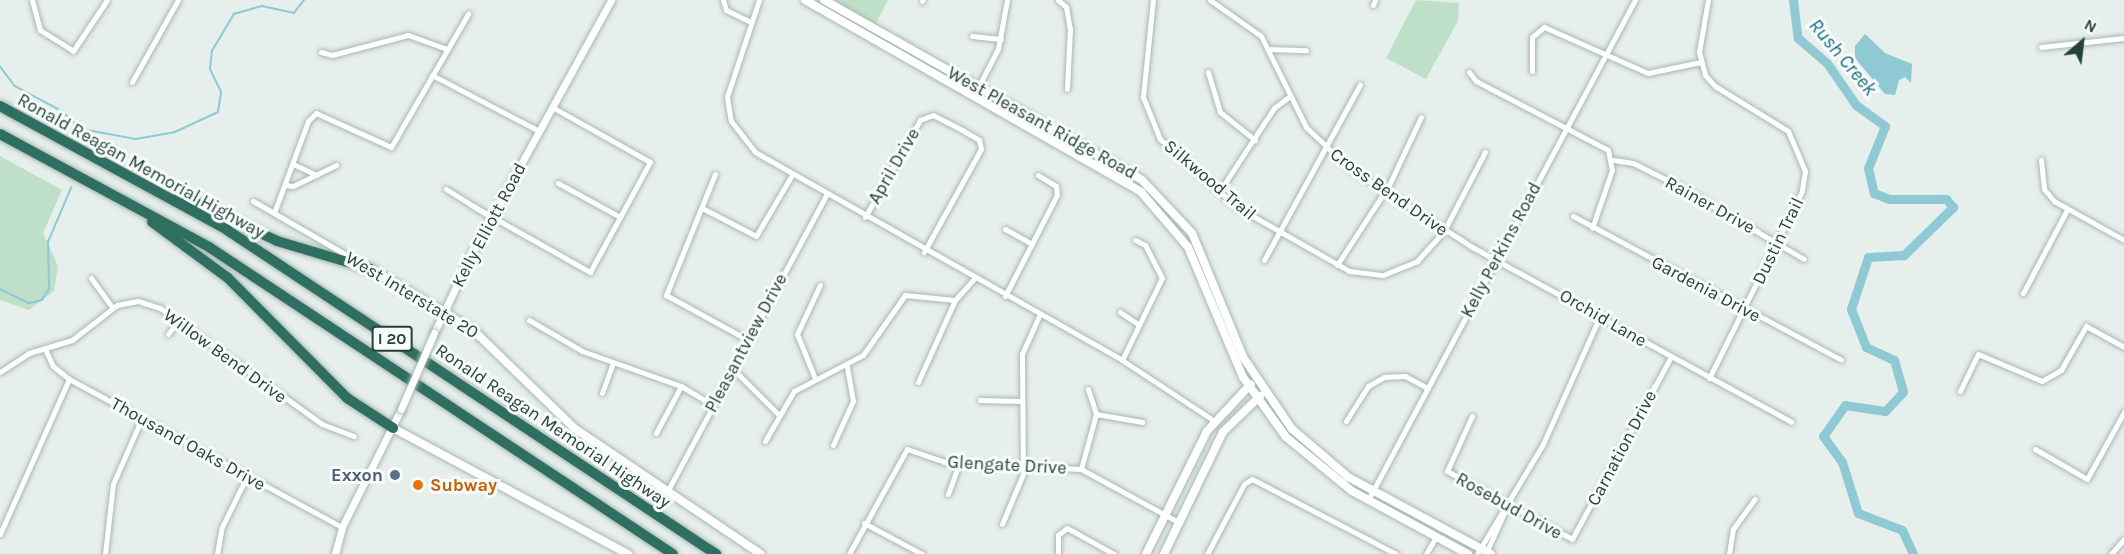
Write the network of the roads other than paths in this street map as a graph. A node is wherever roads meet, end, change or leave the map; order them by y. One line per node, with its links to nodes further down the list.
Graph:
1 (32, 0): 2 (street)
2 (107, 0)
3 (178, 0): 31 (street)
4 (611, 0): 38 (street, Kelly Elliott Road)
5 (723, 0): 16 (street)
6 (759, 0): 16 (street)
7 (805, 0): 36 (main road, West Pleasant Ridge Road)
8 (824, 0): 33 (main road, West Pleasant Ridge Road)
9 (1007, 0): 19 (street)
10 (1058, 0): 34 (street)
11 (1153, 0): 60 (street, Silkwood Trail)
12 (1210, 0): 22 (street, Cross Bend Drive)
13 (1635, 0): 25 (street, Kelly Perkins Road)
14 (1708, 0): 26 (street)
15 (468, 14): 21 (street)
16 (751, 22): 54 (street)
17 (972, 36): 19 (street)
18 (2124, 38): 20 (street)
19 (1001, 39): 33 (street)
20 (2042, 47)
21 (447, 49): 24 (street); 30 (street)
22 (1268, 49): 23 (street); 35 (street, Cross Bend Drive)
23 (1306, 50)
24 (321, 52)
25 (1606, 53): 26 (street); 27 (street); 40 (street, Kelly Perkins Road)
26 (1701, 62): 76 (street, Dustin Trail)
27 (1532, 71)
28 (1208, 72): 44 (street)
29 (1469, 72): 40 (street)
30 (432, 75): 41 (street); 50 (street)
31 (132, 82)
32 (1360, 85): 46 (street)
33 (979, 88): 36 (street); 115 (main road, West Pleasant Ridge Road)
34 (1067, 89)
35 (1290, 96): 44 (street); 46 (street, Cross Bend Drive)
36 (973, 97): 109 (main road, West Pleasant Ridge Road)
37 (0, 106): 43 (highway, Ronald Reagan Memorial Highway / I 20)
38 (552, 107): 41 (street, Kelly Elliott Road); 68 (street)
39 (1421, 117): 59 (street)
40 (1567, 126): 48 (street); 81 (street, Kelly Perkins Road)
41 (539, 131): 66 (street, Kelly Elliott Road)
42 (0, 134): 45 (highway, Ronald Reagan Memorial Highway / I 20)
43 (60, 136): 83 (highway); 170 (highway, Ronald Reagan Memorial Highway / I 20)
44 (1255, 140): 60 (street)
45 (15, 142): 138 (highway); 169 (highway, Ronald Reagan Memorial Highway / I 20)
46 (1326, 149): 59 (street, Cross Bend Drive); 73 (street)
47 (1485, 152): 72 (street, Silkwood Trail)
48 (1614, 160): 70 (street); 76 (street, Rainer Drive)
49 (2041, 160): 64 (street)
50 (293, 164): 53 (street); 57 (street)
51 (336, 165): 53 (street)
52 (715, 174): 63 (street)
53 (317, 175): 57 (street)
54 (792, 175): 61 (street); 63 (street)
55 (1038, 175): 77 (street)
56 (558, 183): 68 (street)
57 (286, 184): 65 (street)
58 (446, 189): 66 (street)
59 (1385, 191): 72 (street, Cross Bend Drive); 82 (street)
60 (1219, 192): 73 (street, Silkwood Trail)
61 (826, 195): 69 (street); 100 (street, Pleasantview Drive)
62 (253, 201): 65 (street, West Interstate 20)
63 (702, 208): 100 (street)
64 (2067, 210): 75 (street); 87 (street)
65 (274, 213): 83 (street, West Interstate 20)
66 (489, 216): 68 (street); 91 (street, Kelly Elliott Road)
67 (1573, 216): 70 (street, Gardenia Drive)
68 (620, 217)
69 (865, 218): 78 (street); 78 (street, April Drive)
70 (1592, 228): 93 (street, Gardenia Drive)
71 (1005, 229): 77 (street)
72 (1444, 231): 81 (street, Cross Bend Drive); 82 (street, Silkwood Trail)
73 (1278, 232): 80 (street); 82 (street, Silkwood Trail)
74 (1135, 240): 98 (street)
75 (2124, 240)
76 (1777, 243): 79 (street, Rainer Drive); 93 (street, Dustin Trail)
77 (1032, 244): 88 (street)
78 (924, 252): 85 (street)
79 (1804, 259)
80 (1264, 260)
81 (1496, 260): 95 (street, Orchid Lane); 117 (street, Kelly Perkins Road)
82 (1337, 265)
83 (371, 269): 91 (main road, West Interstate 20)
84 (91, 278): 90 (street)
85 (974, 279): 88 (street); 89 (street)
86 (820, 285): 111 (street)
87 (2023, 293)
88 (1005, 296): 94 (street)
89 (955, 300): 107 (street); 114 (street)
90 (112, 308): 96 (street, Willow Bend Drive); 102 (street, Willow Bend Drive)
91 (444, 312): 138 (street, Kelly Elliott Road, bridge); 148 (main road, West Interstate 20)
92 (1120, 312): 98 (street)
93 (1742, 312): 105 (street, Gardenia Drive); 112 (street, Dustin Trail)
94 (1039, 316): 104 (street); 125 (street)
95 (1600, 316): 103 (street, Orchid Lane); 153 (street)
96 (178, 321): 99 (street); 140 (street, Willow Bend Drive)
97 (529, 321): 106 (street)
98 (1139, 325): 104 (street)
99 (168, 334)
100 (748, 340): 108 (street, Pleasantview Drive)
101 (2124, 347): 119 (street)
102 (45, 349): 110 (street, Willow Bend Drive); 113 (street, Thousand Oaks Drive)
103 (1671, 357): 112 (street, Orchid Lane); 161 (street, Carnation Drive)
104 (1122, 360): 134 (street)
105 (1841, 360)
106 (614, 363): 116 (street); 120 (street)
107 (847, 366): 111 (street); 142 (street)
108 (733, 369): 126 (street, Pleasantview Drive); 128 (street)
109 (1239, 369): 115 (main road, West Pleasant Ridge Road); 122 (main road)
110 (0, 372)
111 (814, 376): 128 (street)
112 (1709, 378): 137 (street, Orchid Lane)
113 (69, 379): 133 (street, Thousand Oaks Drive); 159 (street)
114 (918, 382)
115 (1252, 383): 121 (main road, West Pleasant Ridge Road); 122 (main road); 123 (main road, West Pleasant Ridge Road)
116 (681, 386): 126 (street); 139 (street)
117 (1428, 388): 135 (street); 149 (street, Kelly Perkins Road)
118 (1088, 389): 129 (street)
119 (1960, 391)
120 (602, 393)
121 (1264, 393): 123 (main road); 149 (main road, West Pleasant Ridge Road)
122 (1235, 396): 134 (main road)
123 (1256, 399): 130 (main road, West Pleasant Ridge Road); 132 (main road)
124 (980, 400): 125 (street)
125 (1021, 401): 145 (street)
126 (713, 405): 148 (street, Pleasantview Drive)
127 (2124, 412): 143 (street)
128 (778, 414): 141 (street)
129 (1096, 414): 136 (street); 146 (street)
130 (1269, 416): 132 (main road); 152 (main road, West Pleasant Ridge Road)
131 (1472, 416): 153 (street, Rosebud Drive)
132 (1235, 417): 156 (main road)
133 (142, 418): 147 (street, Thousand Oaks Drive); 165 (street)
134 (1214, 420): 154 (main road)
135 (1346, 421)
136 (1142, 422)
137 (1791, 422)
138 (393, 428): 158 (street, Kelly Elliott Road); 168 (main road)
139 (656, 433)
140 (354, 436)
141 (765, 441)
142 (832, 445)
143 (2035, 449)
144 (958, 464): 145 (street, Glengate Drive); 150 (street); 155 (street, Glengate Drive)
145 (1023, 467): 146 (street, Glengate Drive); 157 (street)
146 (1081, 469): 154 (street, Glengate Drive)
147 (247, 476): 158 (street, Thousand Oaks Drive); 166 (street)
148 (667, 492): 171 (main road, West Interstate 20)
149 (1373, 492): 152 (street, Kelly Perkins Road); 163 (main road, West Pleasant Ridge Road)
150 (948, 494)
151 (1755, 499): 181 (street)
152 (1368, 500): 160 (main road, West Pleasant Ridge Road)
153 (1507, 506): 161 (street, Rosebud Drive); 163 (street)
154 (1165, 515): 156 (street, Glengate Drive); 175 (main road)
155 (864, 523): 172 (street, Glengate Drive); 173 (street)
156 (1180, 523): 176 (main road)
157 (1002, 524)
158 (342, 527): 167 (street, Kelly Elliott Road)
159 (0, 534)
160 (1436, 537): 179 (street); 180 (main road, West Pleasant Ridge Road)
161 (1572, 539)
162 (2124, 539): 182 (street)
163 (1484, 552)
164 (1112, 553): 174 (street)
165 (105, 554)
166 (217, 554)
167 (335, 554)
168 (628, 554)
169 (673, 554)
170 (716, 554)
171 (761, 554)
172 (849, 554)
173 (922, 554)
174 (1058, 554)
175 (1146, 554)
176 (1164, 554)
177 (1207, 554): 178 (street)
178 (1396, 554)
179 (1426, 554)
180 (1468, 554)
181 (1730, 554)
182 (2111, 554)

